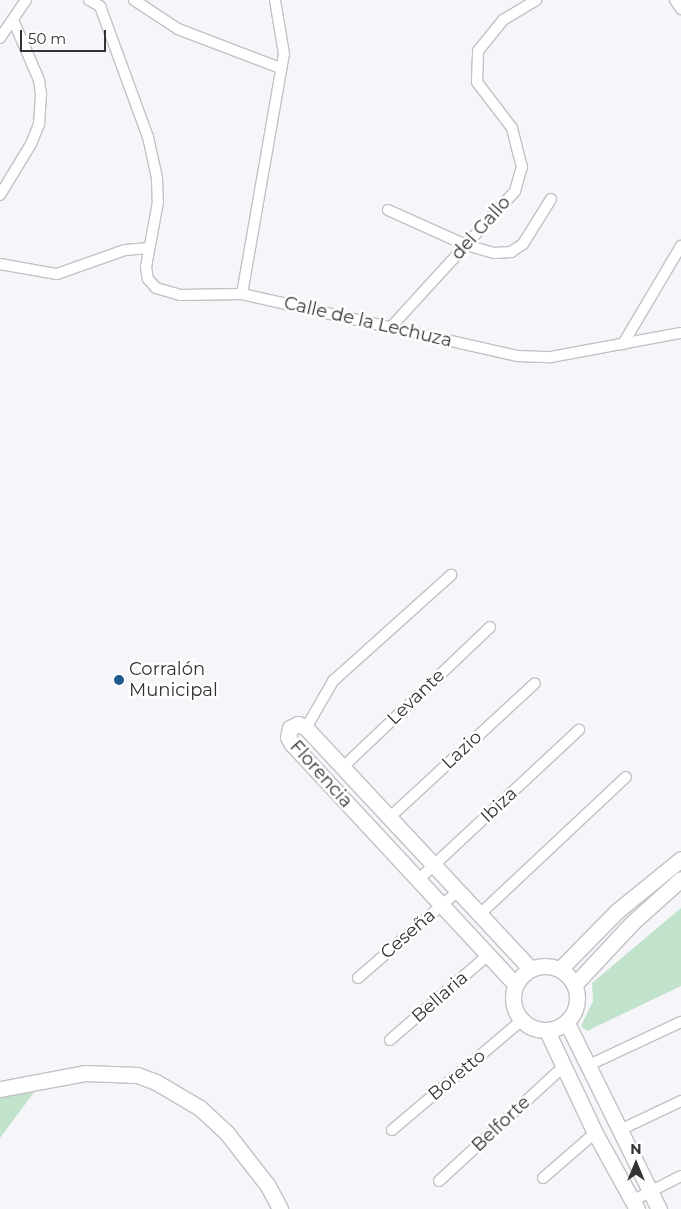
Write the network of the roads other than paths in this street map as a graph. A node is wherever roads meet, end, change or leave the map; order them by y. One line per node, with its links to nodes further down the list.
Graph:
1 (26, 0): 9 (street)
2 (89, 0): 7 (street)
3 (134, 0): 11 (street)
4 (275, 0): 11 (street)
5 (536, 0): 15 (street, del Gallo)
6 (676, 0): 8 (street)
7 (99, 3): 17 (street, Calle de la Lechuza)
8 (681, 8)
9 (13, 20): 10 (street); 12 (street)
10 (0, 38)
11 (280, 68): 19 (street)
12 (0, 195)
13 (551, 199): 15 (street)
14 (388, 210): 15 (street)
15 (466, 245): 20 (street, del Gallo)
16 (681, 246): 22 (street)
17 (149, 248): 18 (street); 19 (street, Calle de la Lechuza)
18 (0, 264)
19 (242, 294): 20 (street, Calle de la Lechuza)
20 (391, 327): 22 (street, Calle de la Lechuza)
21 (681, 333): 22 (street, Calle de la Lechuza)
22 (623, 344)
23 (452, 575): 26 (street)
24 (490, 627): 28 (street, Levante)
25 (535, 682): 30 (street, Lazio)
26 (306, 728): 28 (street, Florencia); 34 (street, Florencia)
27 (579, 730): 32 (street, Ibiza)
28 (343, 767): 30 (street, Florencia)
29 (626, 777): 37 (street)
30 (390, 817): 32 (street, Florencia)
31 (681, 860): 39 (street)
32 (434, 865): 34 (street, Ibiza); 35 (street, Florencia)
33 (681, 878): 43 (street)
34 (419, 879): 36 (street, Florencia)
35 (458, 891): 36 (street, Ceseña); 37 (street, Florencia)
36 (441, 905): 38 (street, Florencia); 41 (street, Ceseña)
37 (480, 914): 40 (street, Florencia)
38 (488, 955): 42 (street, Florencia); 48 (street, Bellaria)
39 (561, 968): 40 (street); 43 (street)
40 (531, 969): 42 (street)
41 (358, 978)
42 (515, 984): 44 (street)
43 (575, 984): 46 (street)
44 (521, 1021): 47 (street); 53 (street, Boretto)
45 (681, 1022): 49 (street)
46 (567, 1023): 47 (street); 49 (street)
47 (547, 1031): 50 (street)
48 (390, 1040)
49 (587, 1066): 54 (street)
50 (563, 1067): 55 (street); 58 (street, Belforte)
51 (0, 1089): 61 (street)
52 (681, 1101): 54 (street)
53 (392, 1130)
54 (620, 1130): 59 (street)
55 (595, 1132): 57 (street); 60 (street)
56 (681, 1176): 59 (street)
57 (543, 1178)
58 (439, 1181)
59 (650, 1192): 60 (street); 62 (street)
60 (635, 1205)
61 (280, 1209)
62 (659, 1209)

